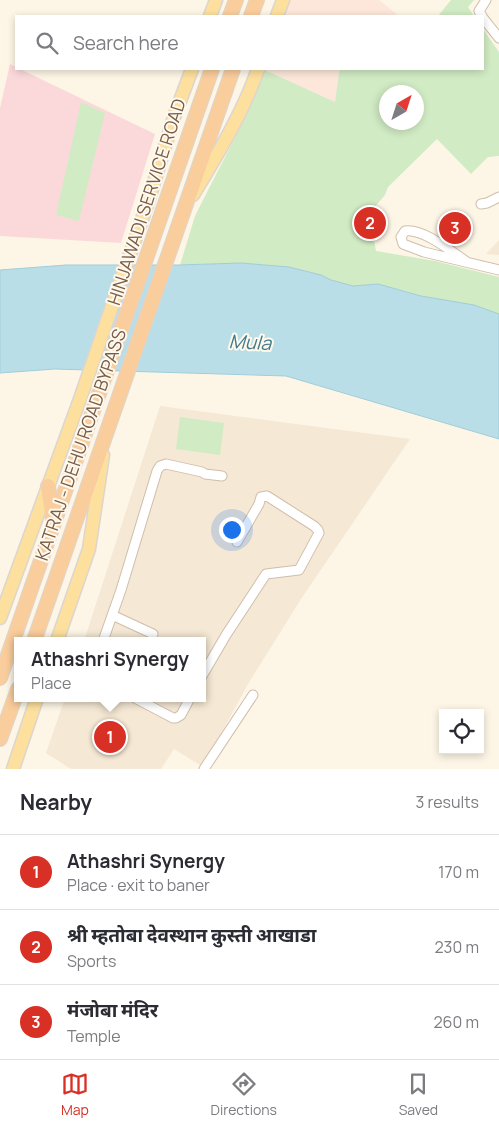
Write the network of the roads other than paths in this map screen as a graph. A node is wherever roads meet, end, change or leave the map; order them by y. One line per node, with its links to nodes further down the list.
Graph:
1 (216, 0): 6 (main road)
2 (236, 0): 7 (highway)
3 (257, 0): 8 (highway)
4 (283, 0): 9 (main road)
5 (486, 0): 10 (street)
6 (210, 15)
7 (230, 15)
8 (252, 15)
9 (277, 15)
10 (481, 15)
11 (484, 19): 12 (street)
12 (499, 38)
13 (192, 70): 24 (main road, HINJAWADI SERVICE ROAD)
14 (212, 70): 25 (highway, KATRAJ - DEHU ROAD BYPASS)
15 (233, 70): 19 (highway, KATRAJ - DEHU ROAD BYPASS)
16 (258, 70): 19 (main road)
17 (499, 197): 18 (street)
18 (481, 204)
19 (183, 215): 22 (highway, KATRAJ - DEHU ROAD BYPASS)
20 (467, 262): 20 (street); 21 (street)
21 (499, 270)
22 (105, 435): 31 (highway, KATRAJ - DEHU ROAD BYPASS); 32 (main road)
23 (222, 476): 27 (street)
24 (48, 486): 25 (highway); 28 (main road, HINJAWADI SERVICE ROAD)
25 (54, 523): 30 (highway, KATRAJ - DEHU ROAD BYPASS)
26 (237, 542): 35 (street)
27 (112, 615): 29 (street); 33 (street)
28 (0, 618)
29 (153, 634)
30 (14, 637)
31 (35, 637)
32 (58, 637)
33 (104, 637)
34 (14, 638): 36 (highway, KATRAJ - DEHU ROAD BYPASS)
35 (206, 669)
36 (0, 678)
37 (253, 694): 44 (street)
38 (14, 700): 42 (highway)
39 (36, 702): 43 (main road)
40 (142, 702): 41 (street)
41 (188, 702)
42 (0, 739)
43 (13, 769)
44 (204, 769)

